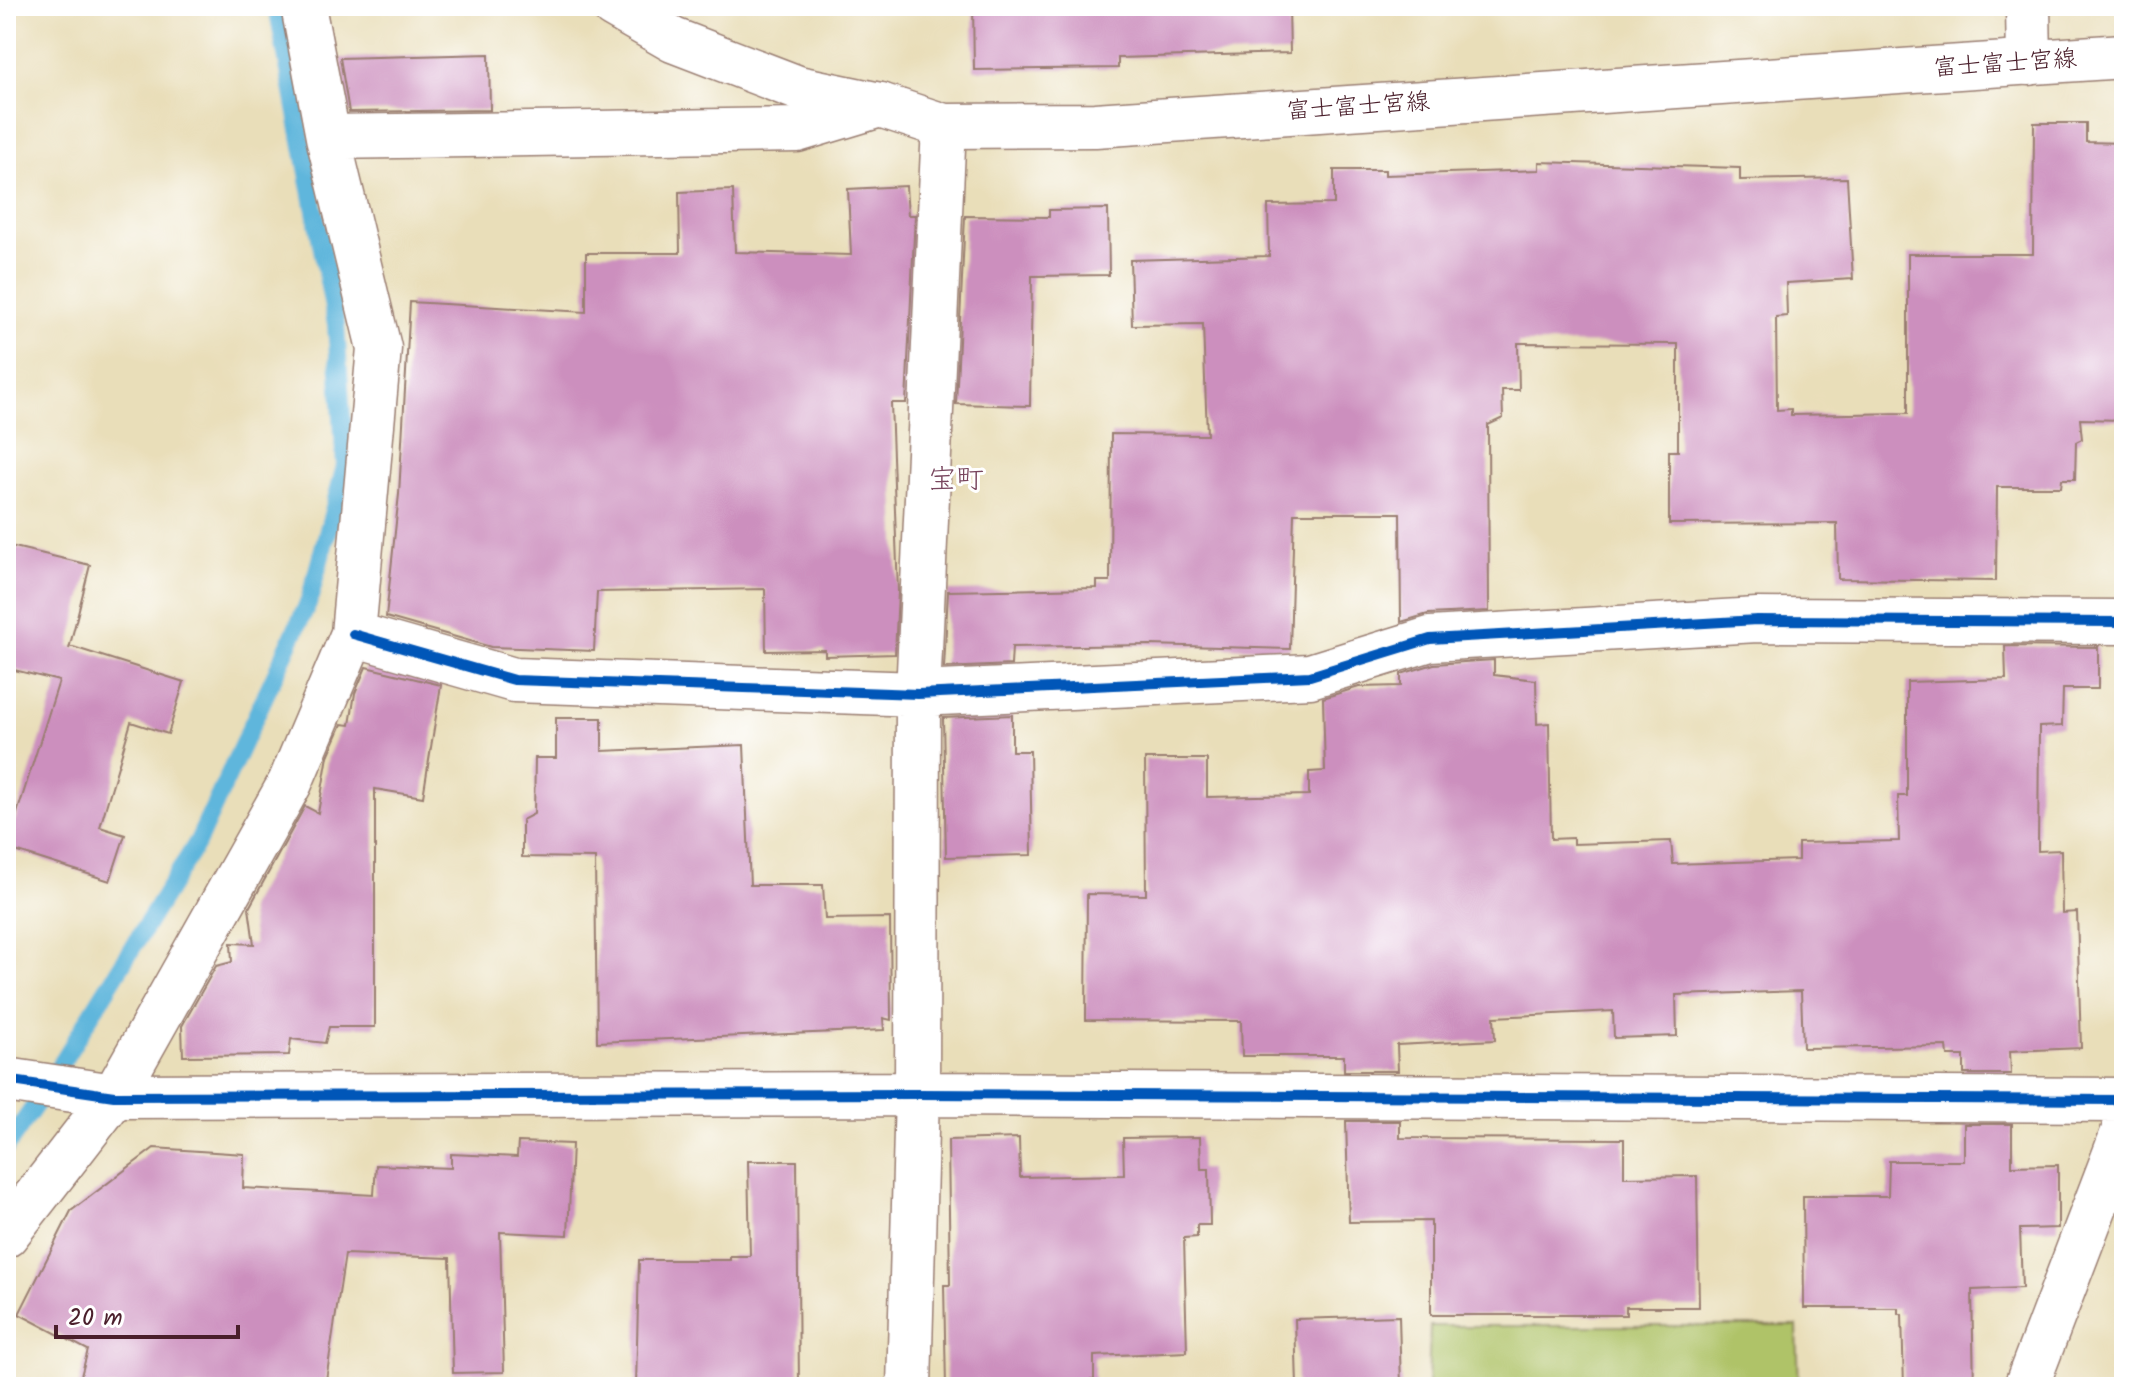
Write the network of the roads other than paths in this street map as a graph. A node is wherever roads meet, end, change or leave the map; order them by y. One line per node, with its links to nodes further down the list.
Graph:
1 (303, 6): 8 (street)
2 (614, 6): 6 (street, 富士富士宮線)
3 (2028, 6): 5 (street)
4 (2124, 56): 5 (street, 富士富士宮線)
5 (2029, 63): 7 (street, 富士富士宮線)
6 (880, 105): 7 (street, 富士富士宮線); 8 (street)
7 (944, 126): 11 (street)
8 (328, 137): 10 (street)
9 (2124, 622): 11 (street)
10 (353, 634): 11 (street); 14 (street)
11 (918, 694): 13 (street)
12 (6, 1080): 14 (street)
13 (917, 1094): 14 (street); 15 (street); 18 (street)
14 (114, 1096): 17 (street)
15 (2124, 1100)
16 (2124, 1130): 19 (street)
17 (6, 1235)
18 (909, 1387)
19 (2026, 1387)

